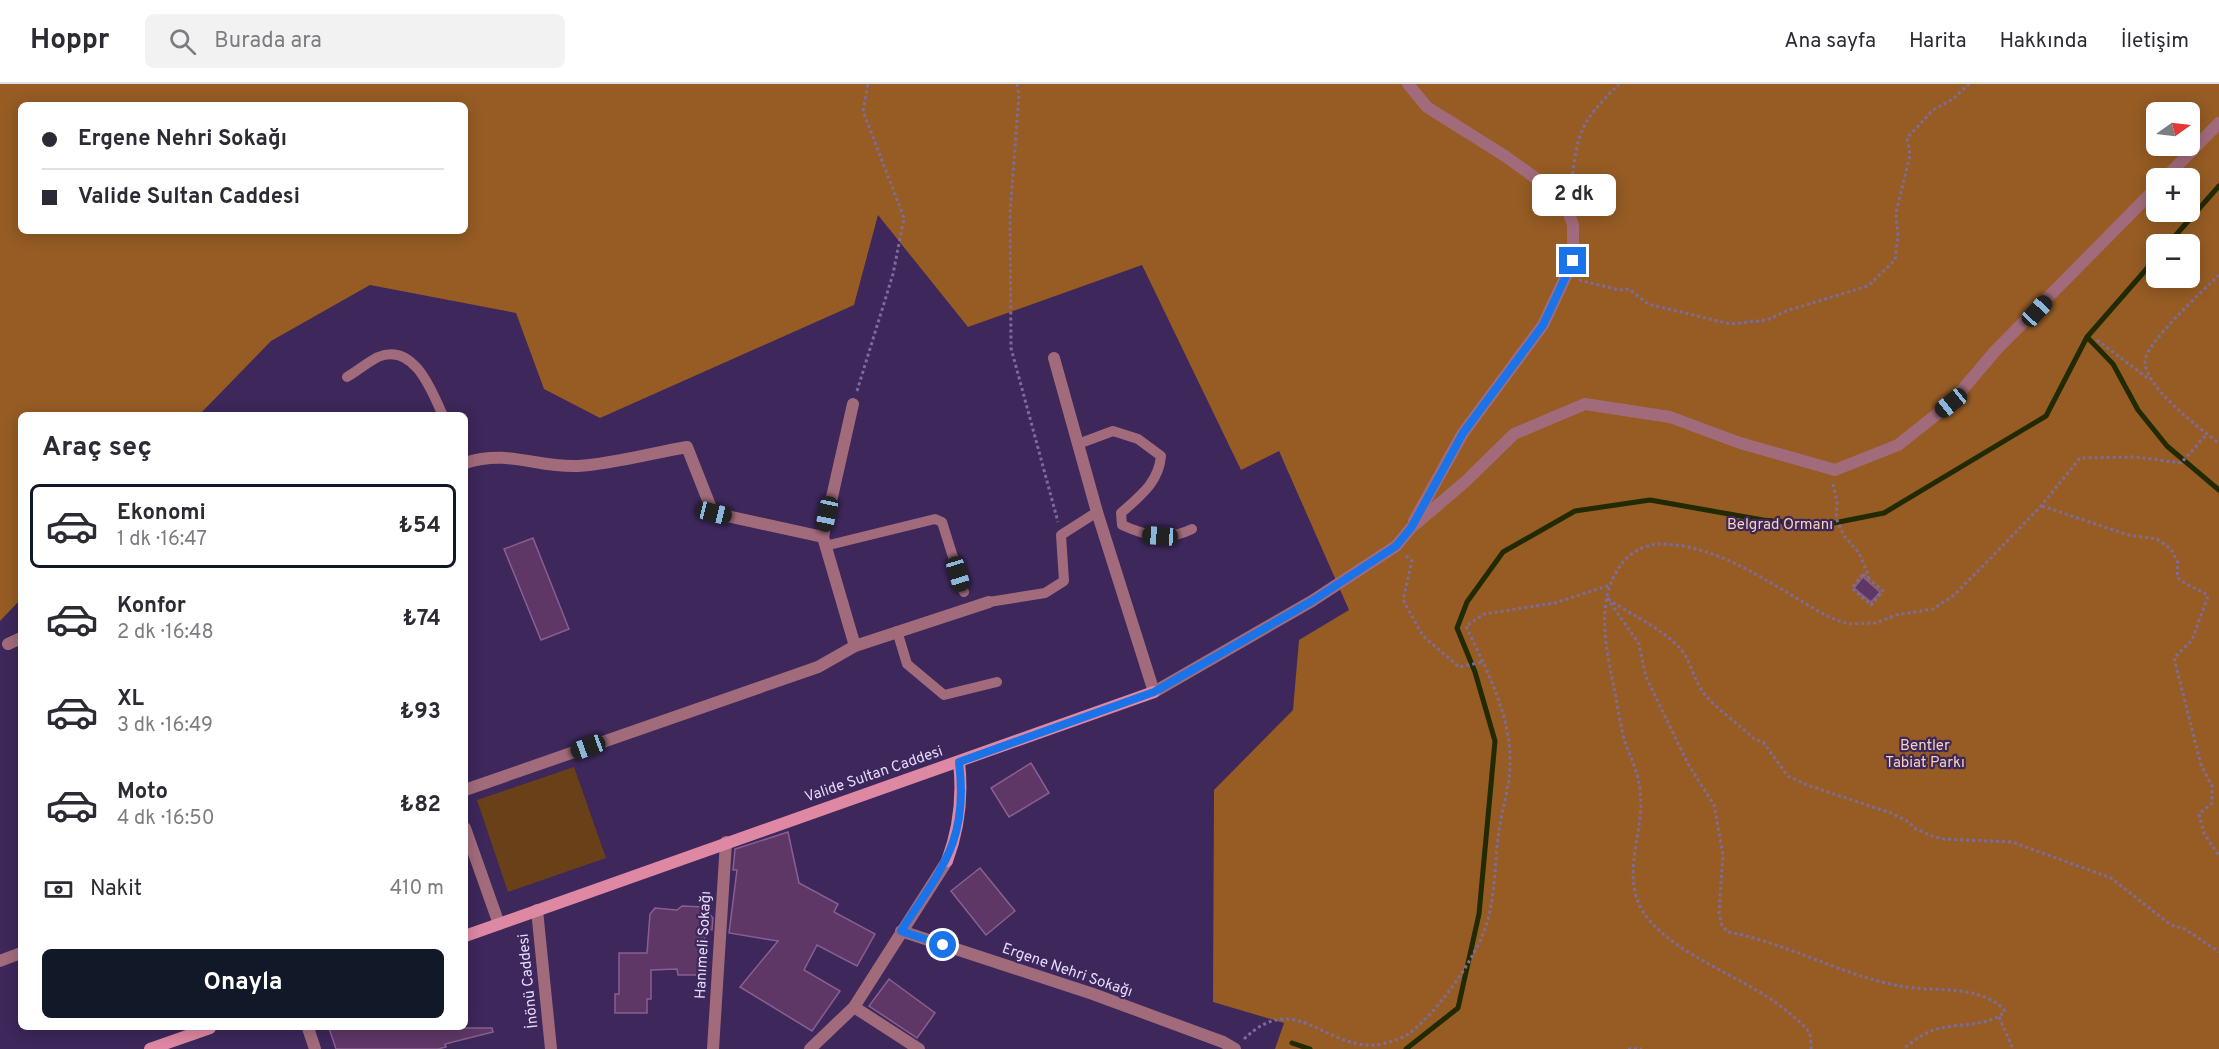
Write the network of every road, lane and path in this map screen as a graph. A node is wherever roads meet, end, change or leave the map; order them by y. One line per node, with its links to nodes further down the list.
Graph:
1 (868, 84): 16 (path)
2 (1017, 84): 28 (path)
3 (1408, 84): 9 (street)
4 (1619, 84): 9 (path)
5 (1969, 84): 11 (path)
6 (2219, 123): 7 (street)
7 (2175, 168)
8 (2146, 198): 26 (street)
9 (1566, 205): 11 (street)
10 (2219, 275): 15 (path)
11 (1566, 276): 26 (street)
12 (2097, 340): 15 (path)
13 (1054, 358): 20 (street)
14 (347, 377): 17 (lane)
15 (2152, 381): 18 (path)
16 (853, 404): 30 (street)
17 (441, 412)
18 (2207, 434): 19 (path); 23 (path)
19 (2219, 443)
20 (1078, 444): 24 (street); 25 (lane)
21 (468, 462): 30 (street)
22 (1837, 502): 32 (path)
23 (2041, 506): 33 (path); 48 (path)
24 (1097, 512): 28 (lane); 29 (street)
25 (1122, 525): 27 (lane); 29 (lane)
26 (1411, 528): 31 (street, Valide Sultan Caddesi)
27 (1192, 530)
28 (1061, 535): 36 (lane)
29 (1104, 535): 43 (street)
30 (824, 542): 34 (lane); 40 (street)
31 (1396, 546): 41 (path); 43 (street, Valide Sultan Caddesi)
32 (1868, 579): 32 (path)
33 (1610, 585): 35 (path); 41 (path)
34 (964, 592)
35 (1606, 598): 53 (path); 57 (path); 69 (path)
36 (989, 602): 37 (street)
37 (897, 631): 40 (street); 42 (lane)
38 (18, 639): 39 (street)
39 (8, 644)
40 (855, 646): 45 (street)
41 (1483, 662): 60 (path)
42 (997, 682)
43 (1154, 692): 44 (street, Valide Sultan Caddesi)
44 (959, 762): 47 (street, Valide Sultan Caddesi); 51 (street)
45 (468, 789)
46 (468, 836): 50 (street)
47 (726, 842): 49 (street, Valide Sultan Caddesi); 64 (street, Hanımeli Sokağı)
48 (2219, 856)
49 (537, 910): 50 (street, Valide Sultan Caddesi); 63 (street, İnönü Caddesi)
50 (499, 924): 52 (street, Valide Sultan Caddesi)
51 (901, 931): 56 (street); 60 (street, Ergene Nehri Sokağı)
52 (468, 935)
53 (2219, 952)
54 (18, 954): 55 (street)
55 (0, 961)
56 (854, 1007): 65 (street); 66 (street)
57 (1999, 1017): 70 (path); 71 (path)
58 (204, 1030): 61 (street)
59 (309, 1030): 62 (street)
60 (1231, 1046)
61 (150, 1049)
62 (315, 1049)
63 (551, 1049)
64 (713, 1049)
65 (810, 1049)
66 (919, 1049)
67 (1628, 1049): 68 (path)
68 (1642, 1049)
69 (1811, 1049)
70 (1903, 1049)
71 (2013, 1049)

